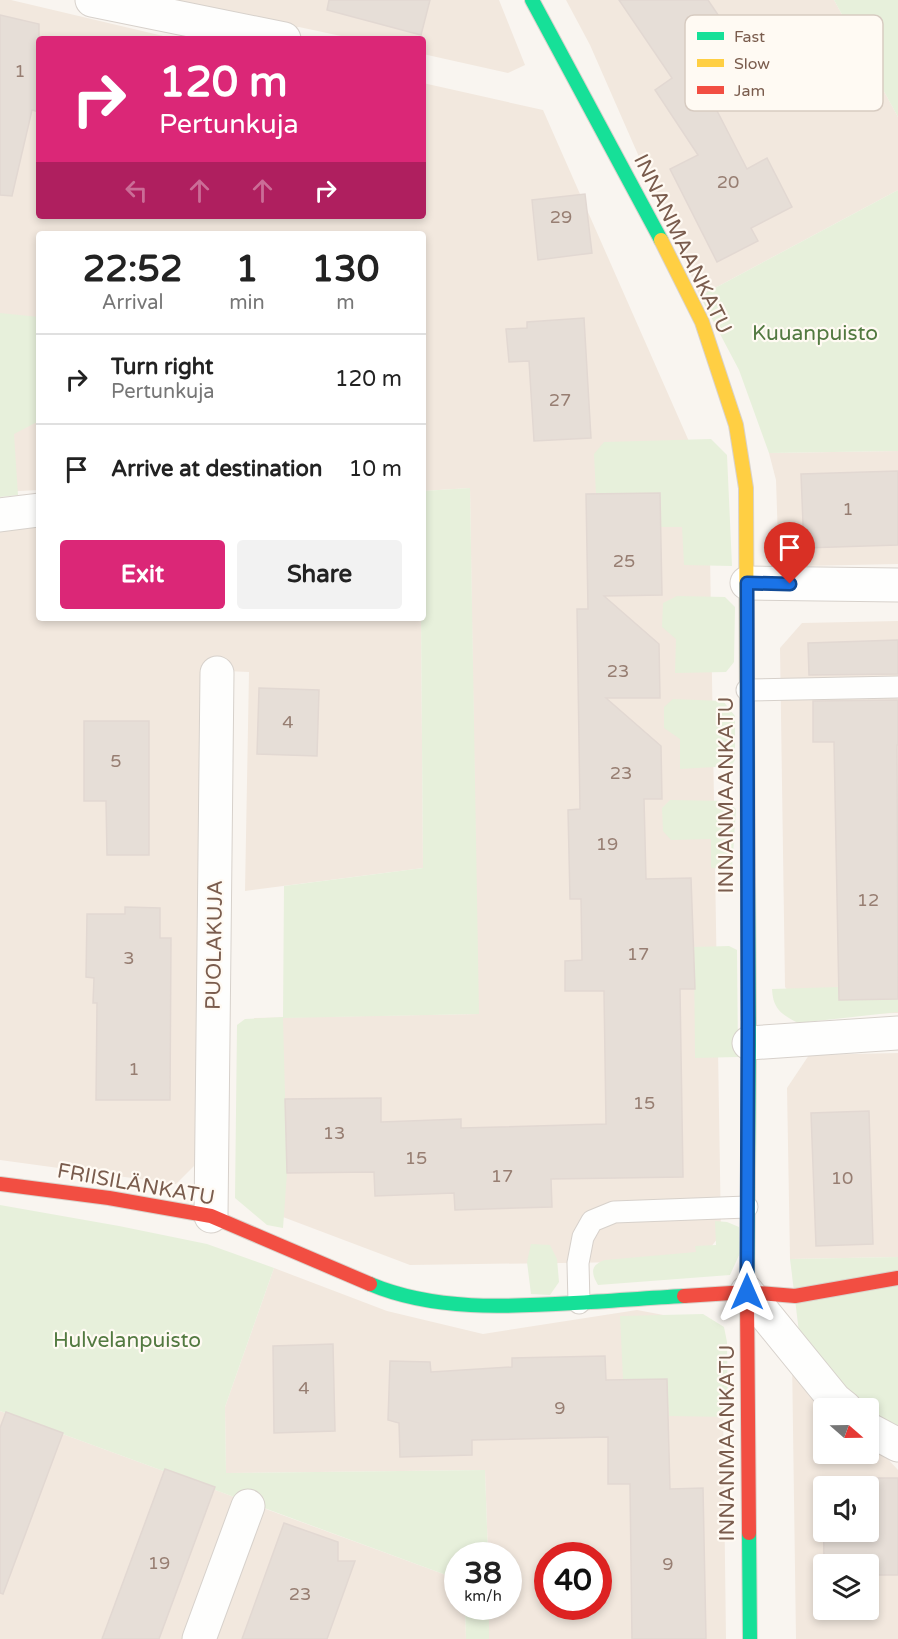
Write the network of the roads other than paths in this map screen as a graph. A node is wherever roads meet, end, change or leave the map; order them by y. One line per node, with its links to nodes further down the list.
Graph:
1 (92, 0): 3 (street)
2 (532, 0): 6 (street, INNANMAANKATU)
3 (269, 36)
4 (36, 510): 5 (street)
5 (0, 514)
6 (747, 583): 7 (street); 10 (street, INNANMAANKATU)
7 (898, 585)
8 (217, 673): 15 (street, PUOLAKUJA)
9 (898, 687): 10 (lane)
10 (747, 690): 12 (street, INNANMAANKATU)
11 (898, 1033): 12 (street)
12 (748, 1043): 14 (street, INNANMAANKATU)
13 (0, 1184): 15 (street, FRIISILÄNKATU)
14 (747, 1207): 17 (street, INNANMAANKATU); 18 (lane)
15 (211, 1216): 18 (street, FRIISILÄNKATU)
16 (898, 1278): 17 (street, FRIISILÄNKATU)
17 (747, 1292): 18 (street, FRIISILÄNKATU); 19 (street); 24 (street, INNANMAANKATU)
18 (579, 1303)
19 (834, 1398)
20 (879, 1435): 21 (street)
21 (898, 1445)
22 (248, 1506): 23 (street)
23 (199, 1639)
24 (750, 1639)

